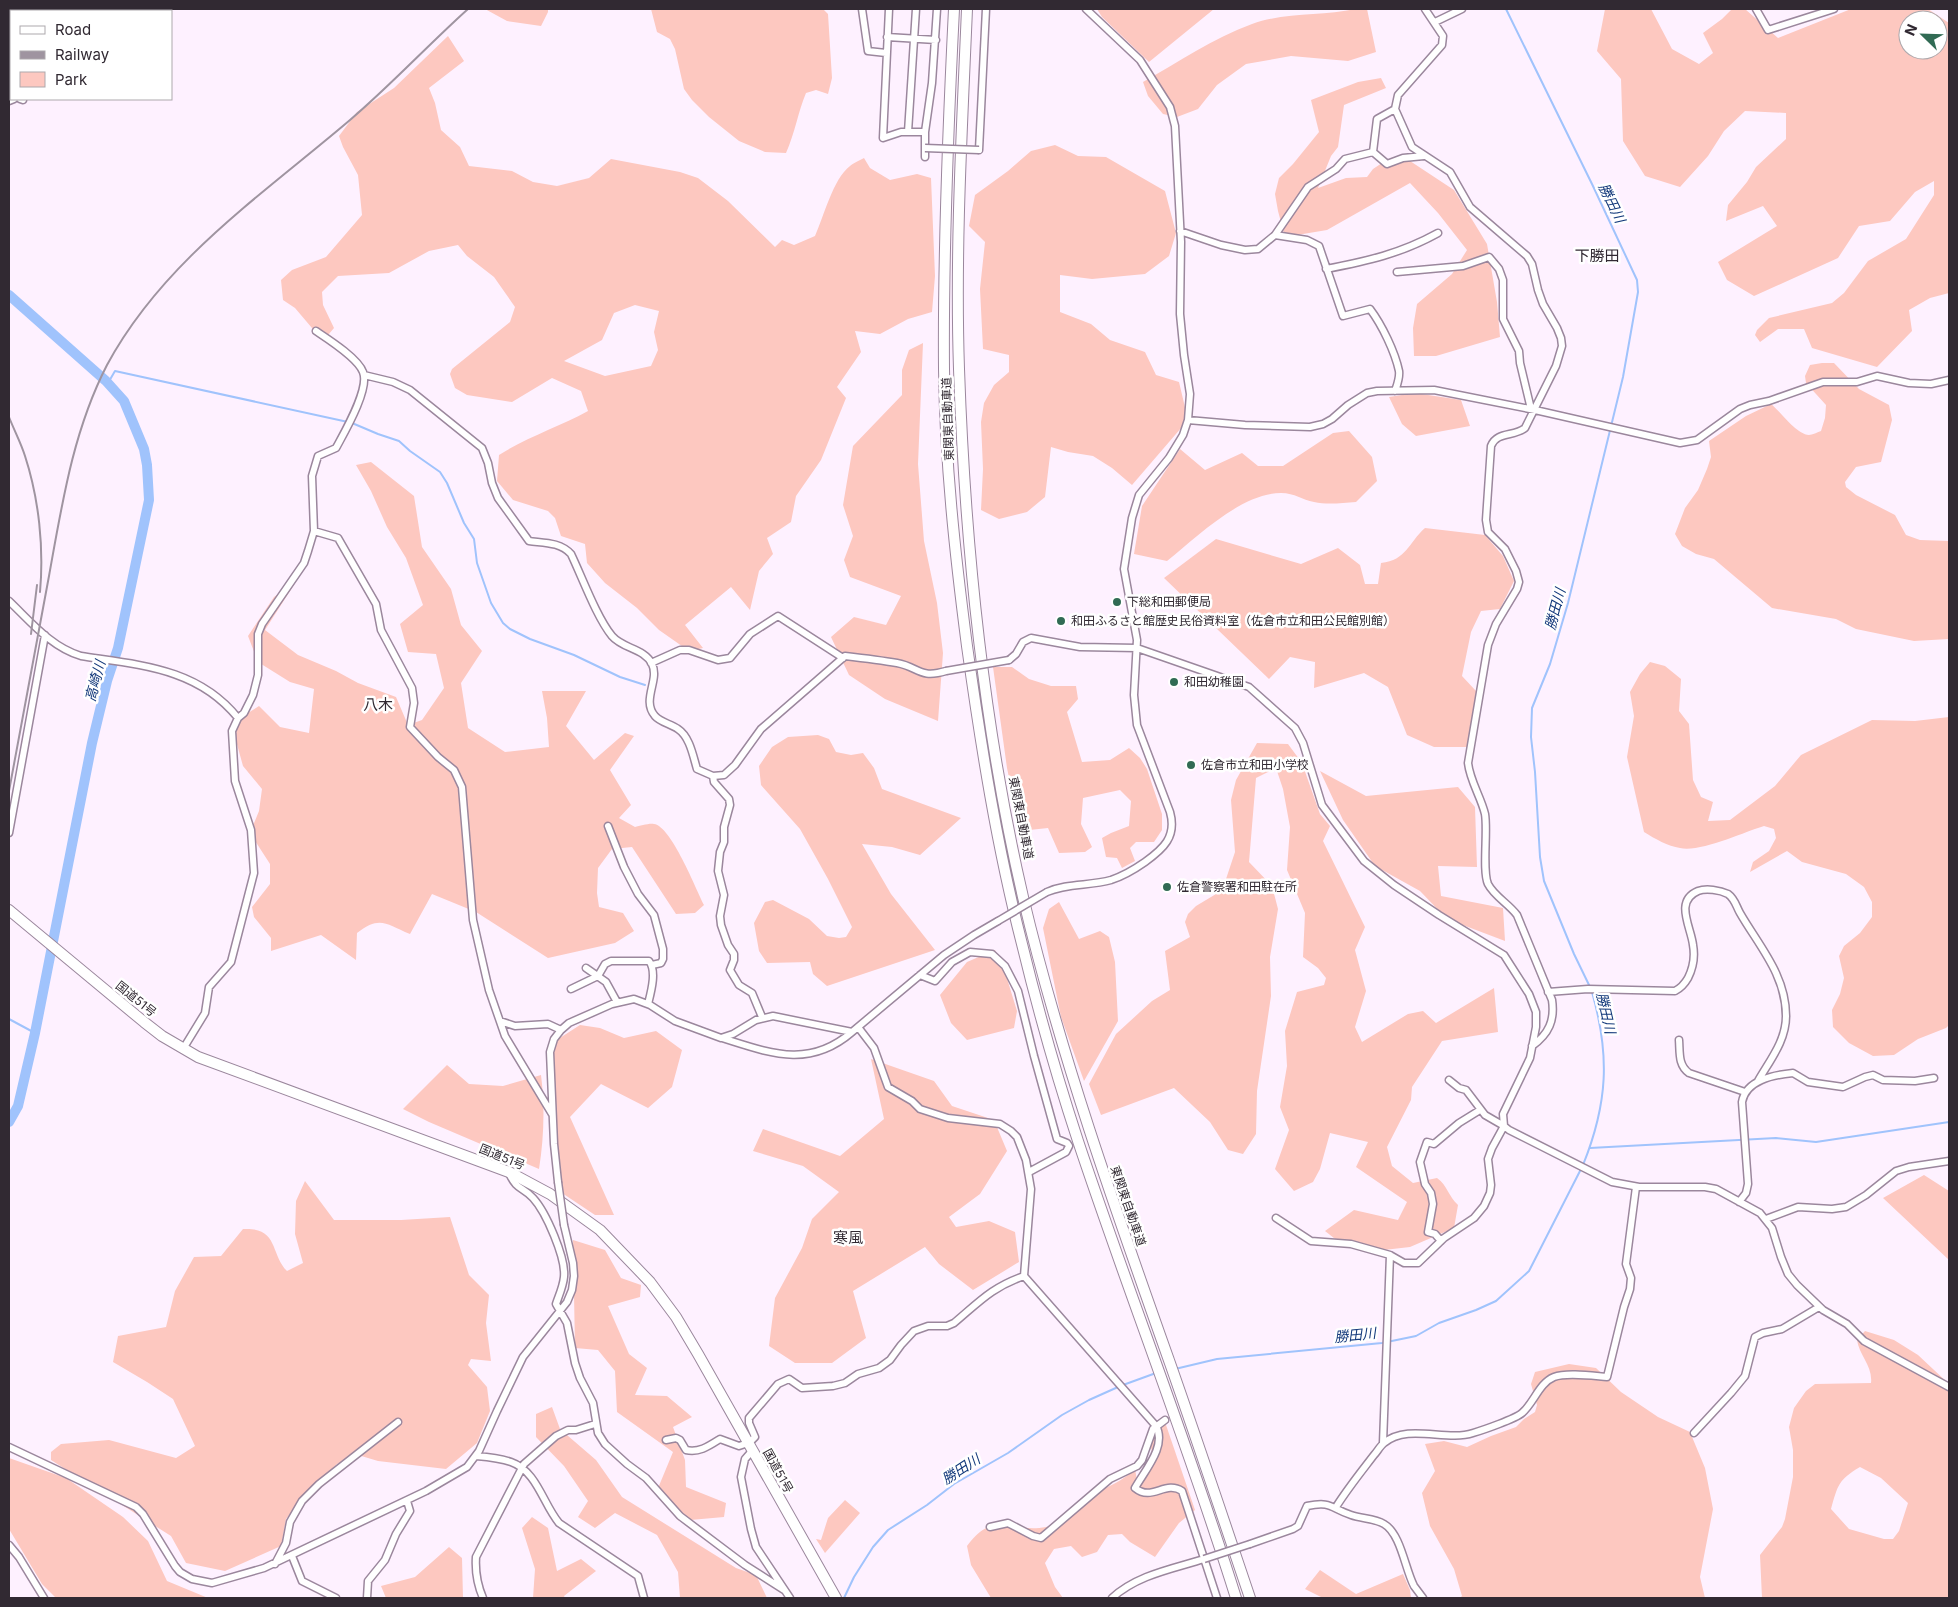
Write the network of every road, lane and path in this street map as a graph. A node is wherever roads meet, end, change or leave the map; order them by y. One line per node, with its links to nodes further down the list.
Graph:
1 (862, 9): 17 (street)
2 (889, 9): 14 (street)
3 (916, 9): 15 (street)
4 (937, 9): 16 (street)
5 (954, 9): 112 (highway, 東関東自動車道)
6 (968, 9): 113 (highway, 東関東自動車道)
7 (986, 9): 21 (street, bridge)
8 (1086, 9): 25 (street)
9 (1425, 9): 13 (street)
10 (1462, 9): 13 (street)
11 (1756, 9): 12 (street)
12 (1834, 9)
13 (1435, 22): 18 (street)
14 (887, 37): 15 (street); 17 (street)
15 (914, 39): 16 (street); 19 (street)
16 (936, 40): 20 (street)
17 (886, 53): 19 (street)
18 (1395, 109): 22 (street); 23 (street)
19 (908, 132): 20 (street)
20 (925, 132): 21 (street)
21 (925, 148): 24 (street)
22 (1373, 152): 23 (street); 27 (street)
23 (1425, 156): 34 (street)
24 (925, 157)
25 (1180, 231): 27 (street); 35 (street)
26 (1438, 233): 28 (street)
27 (1275, 235): 28 (street)
28 (1326, 269): 33 (street)
29 (1397, 272): 34 (street)
30 (316, 331): 31 (street)
31 (364, 375): 36 (street); 41 (street)
32 (1949, 380): 34 (street)
33 (1395, 391): 34 (street); 35 (street)
34 (1533, 410): 53 (street)
35 (1188, 420): 39 (street)
36 (314, 531): 42 (street); 57 (street)
37 (9, 601): 38 (street)
38 (45, 635): 42 (street); 44 (street)
39 (1138, 648): 40 (street, bridge); 50 (street, bridge); 62 (street)
40 (843, 658): 41 (street); 43 (street)
41 (651, 663): 43 (street)
42 (238, 718): 63 (street)
43 (713, 776): 56 (street)
44 (12, 799): 46 (street)
45 (608, 826): 48 (street)
46 (9, 833)
47 (9, 910): 63 (highway, 国道51号)
48 (652, 965): 51 (street); 55 (street)
49 (586, 968): 51 (street)
50 (920, 975): 59 (street); 73 (street)
51 (598, 976): 52 (street); 54 (street)
52 (571, 989)
53 (1548, 992): 62 (street); 66 (street)
54 (617, 1002): 55 (street); 58 (street)
55 (648, 1004): 60 (street)
56 (762, 1017): 59 (street); 60 (street)
57 (500, 1022): 58 (street); 69 (street)
58 (561, 1030): 69 (street)
59 (855, 1030): 60 (street); 73 (street)
60 (721, 1038)
61 (1679, 1040): 67 (street)
62 (1532, 1046): 70 (street)
63 (183, 1049): 72 (highway, 国道51号)
64 (1934, 1078): 66 (street)
65 (1449, 1080): 68 (street)
66 (1758, 1081): 67 (street)
67 (1744, 1092): 75 (street)
68 (1480, 1110): 70 (street); 78 (street)
69 (552, 1114): 82 (street, bridge)
70 (1504, 1126): 74 (street); 78 (street)
71 (1949, 1162): 77 (street)
72 (509, 1172): 82 (street); 91 (highway, 国道51号)
73 (1029, 1172): 80 (street)
74 (1636, 1187): 75 (street); 90 (street)
75 (1740, 1202): 77 (street)
76 (1276, 1218): 79 (street)
77 (1766, 1220): 81 (street)
78 (1441, 1242): 79 (street)
79 (1390, 1255): 90 (street)
80 (1024, 1276): 87 (street); 91 (street)
81 (1819, 1307): 83 (street); 88 (street)
82 (560, 1310): 86 (street); 93 (street)
83 (1949, 1387)
84 (1164, 1420): 87 (street)
85 (398, 1422): 101 (street)
86 (595, 1424): 94 (street); 102 (street)
87 (1156, 1426): 97 (street); 100 (street)
88 (1694, 1433)
89 (666, 1440): 91 (street)
90 (1383, 1443): 96 (street)
91 (749, 1446): 102 (street); 109 (highway, 国道51号)
92 (9, 1447): 101 (street)
93 (476, 1456): 94 (street); 95 (street)
94 (522, 1467): 106 (street); 107 (street)
95 (407, 1501): 99 (street); 105 (street)
96 (1336, 1507): 100 (street, bridge); 114 (street)
97 (990, 1527)
98 (9, 1545): 103 (street)
99 (292, 1556): 101 (street); 104 (street)
100 (1204, 1559): 110 (street); 111 (street)
101 (275, 1564)
102 (784, 1590): 108 (street)
103 (44, 1598)
104 (336, 1598)
105 (367, 1598)
106 (483, 1598)
107 (644, 1598)
108 (790, 1598)
109 (836, 1598)
110 (1112, 1598)
111 (1217, 1598)
112 (1236, 1598)
113 (1250, 1598)
114 (1423, 1598)

